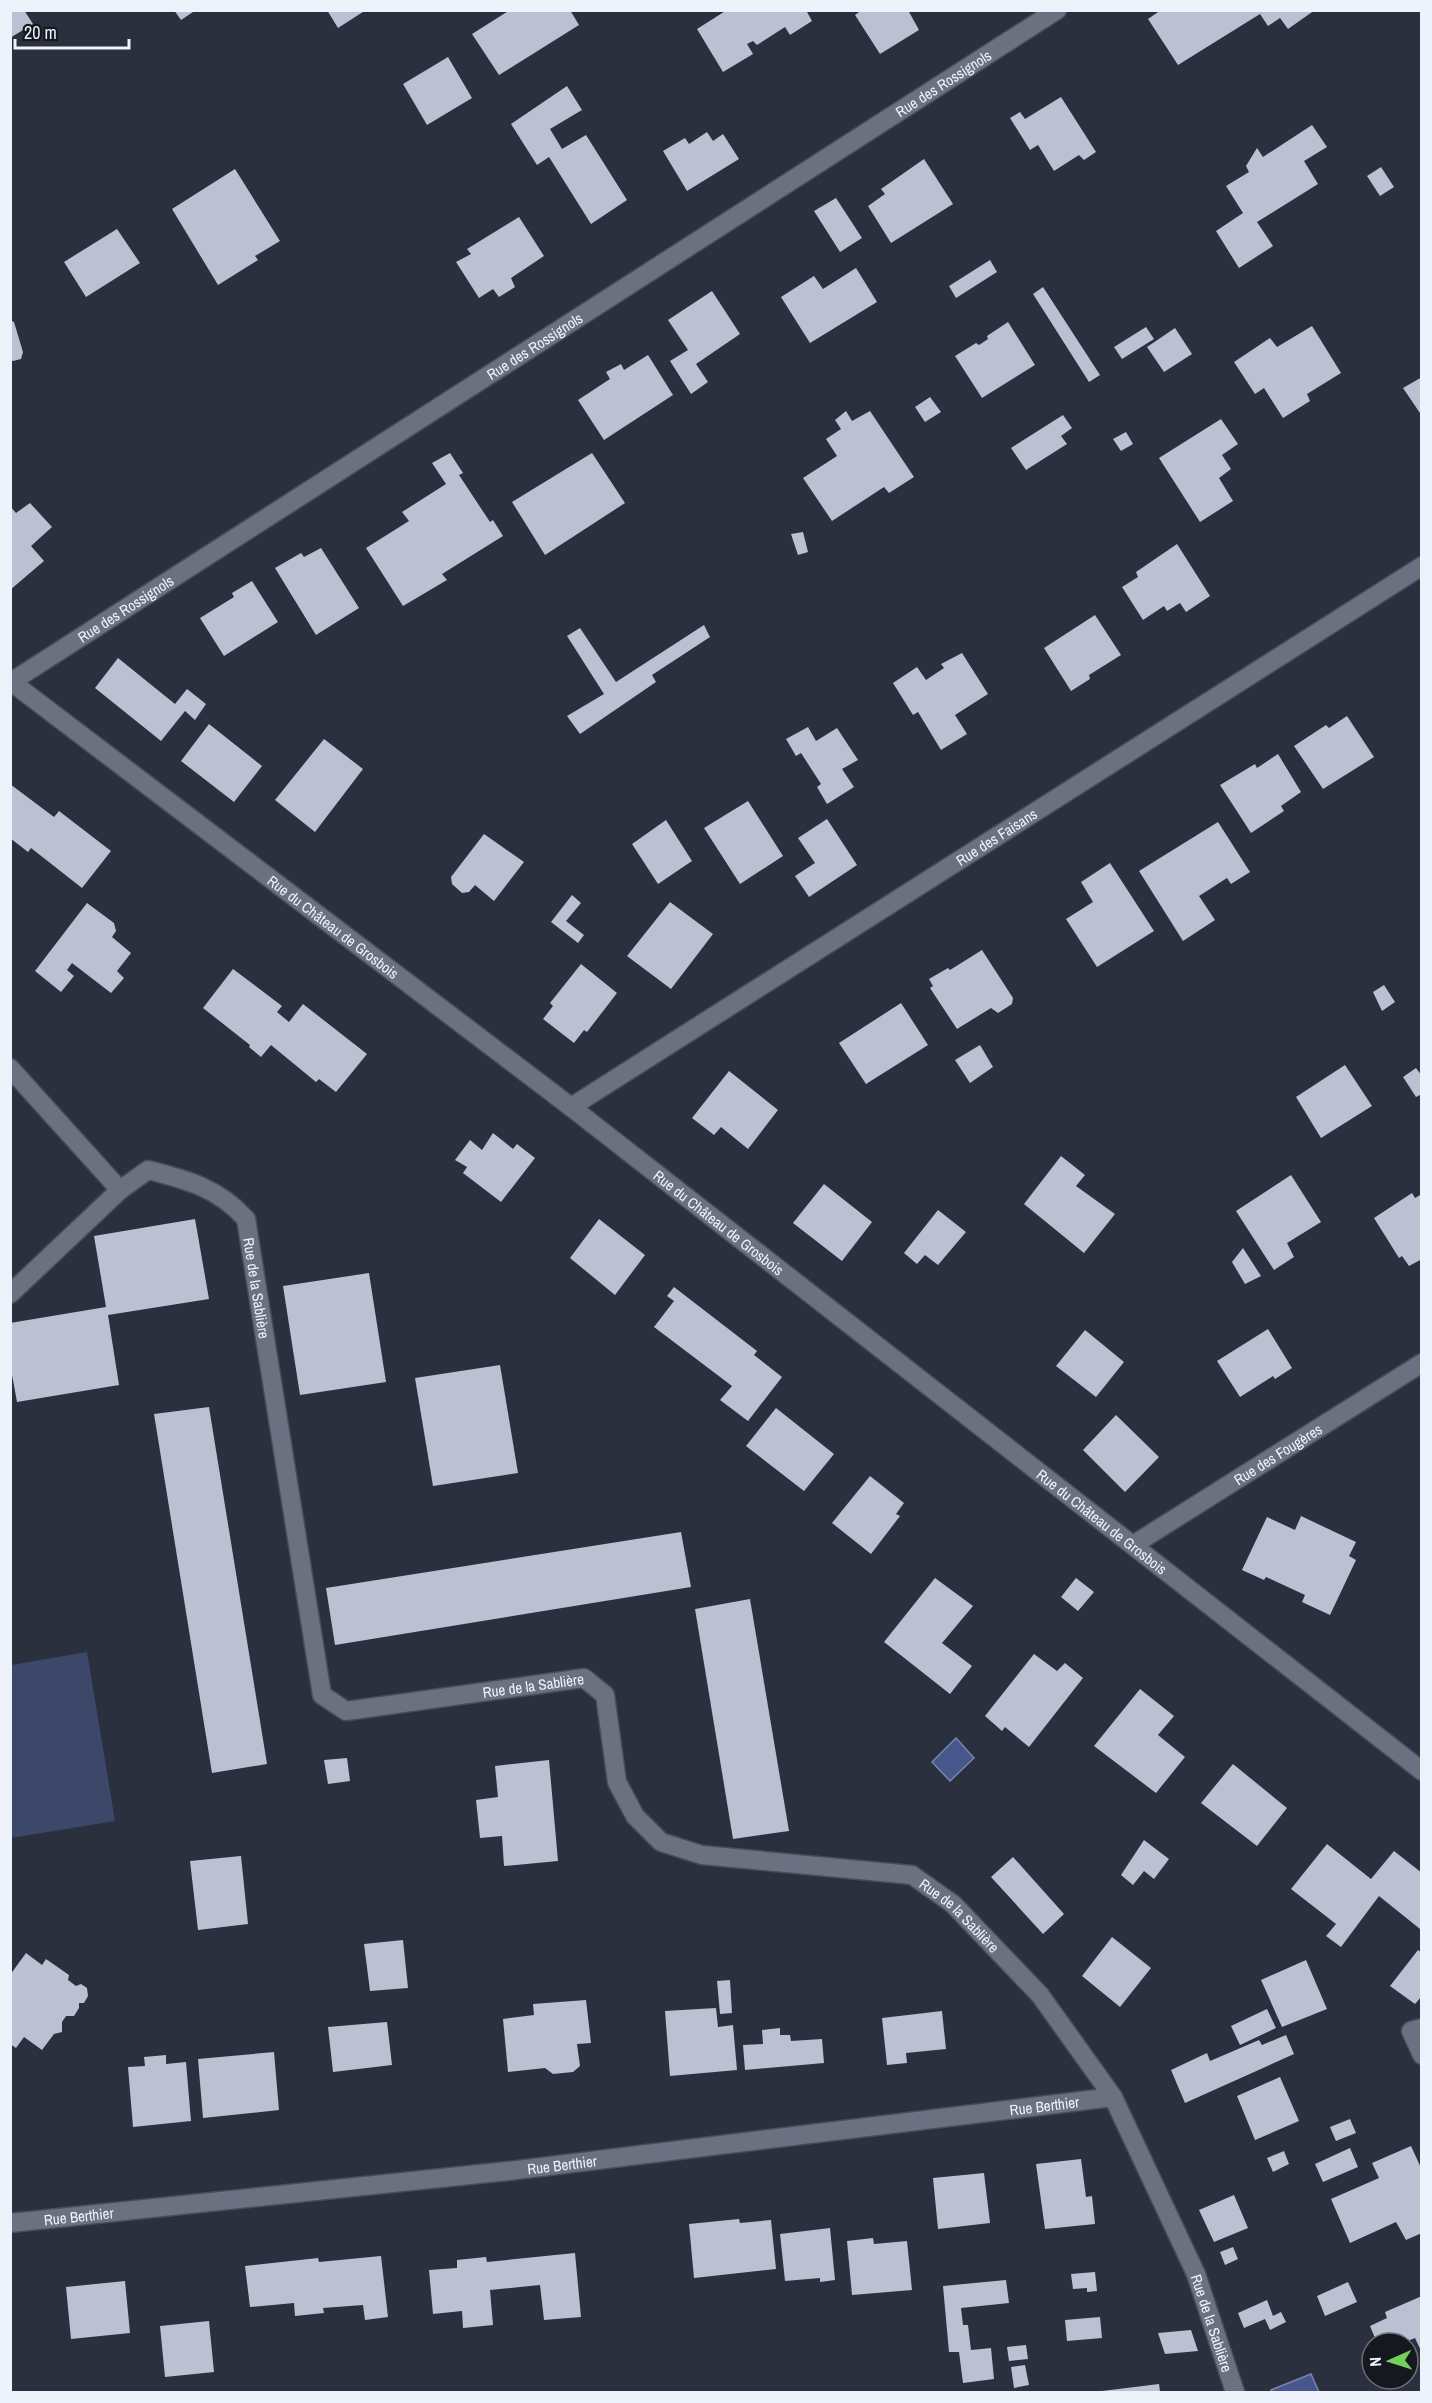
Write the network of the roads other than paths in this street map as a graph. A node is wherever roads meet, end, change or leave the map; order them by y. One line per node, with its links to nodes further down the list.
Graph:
1 (1058, 10): 3 (street, Rue des Rossignols)
2 (1422, 566): 5 (street, Rue des Faisans)
3 (11, 682): 5 (street, Rue du Château de Grosbois)
4 (10, 1068): 6 (street)
5 (571, 1107): 9 (street, Rue du Château de Grosbois)
6 (120, 1190): 7 (street, Rue de la Sablière); 13 (street, Rue de la Sablière)
7 (10, 1294)
8 (1422, 1363): 9 (street, Rue des Fougères)
9 (1133, 1545): 10 (street, Rue du Château de Grosbois)
10 (1422, 1771)
11 (1422, 2028): 12 (street)
12 (1422, 2055)
13 (1113, 2097): 14 (street, Rue Berthier); 15 (street, Rue de la Sablière)
14 (10, 2223)
15 (1235, 2392)

